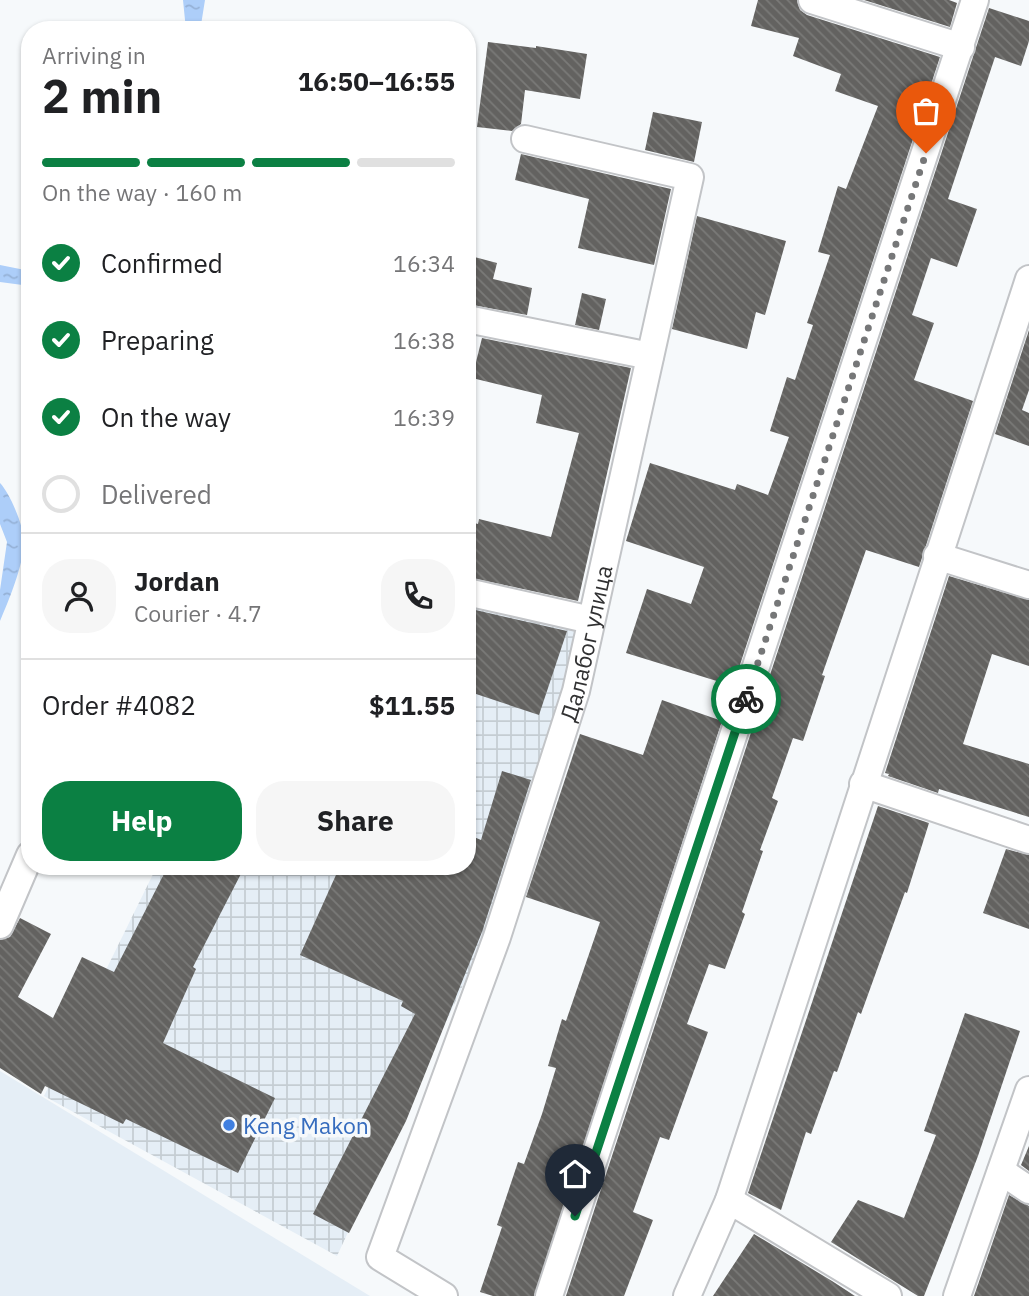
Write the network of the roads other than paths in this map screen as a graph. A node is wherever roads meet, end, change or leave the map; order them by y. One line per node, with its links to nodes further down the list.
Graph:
1 (811, 0): 3 (street)
2 (975, 0): 3 (street)
3 (961, 47): 21 (street)
4 (525, 139): 7 (street, Далабог улица)
5 (1029, 279): 8 (street)
6 (476, 321): 7 (street)
7 (650, 356): 11 (street, Далабог улица)
8 (937, 556): 9 (street); 12 (street)
9 (1029, 585)
10 (476, 594): 11 (street)
11 (592, 620): 20 (street, Далабог улица)
12 (863, 784): 13 (street); 19 (street)
13 (1029, 840)
14 (21, 875): 15 (street)
15 (0, 925)
16 (1029, 1090): 17 (street)
17 (1001, 1171): 18 (street); 24 (street)
18 (1029, 1190)
19 (729, 1200): 22 (street); 23 (street)
20 (444, 1296)
21 (549, 1296)
22 (687, 1296)
23 (888, 1296)
24 (957, 1296)

